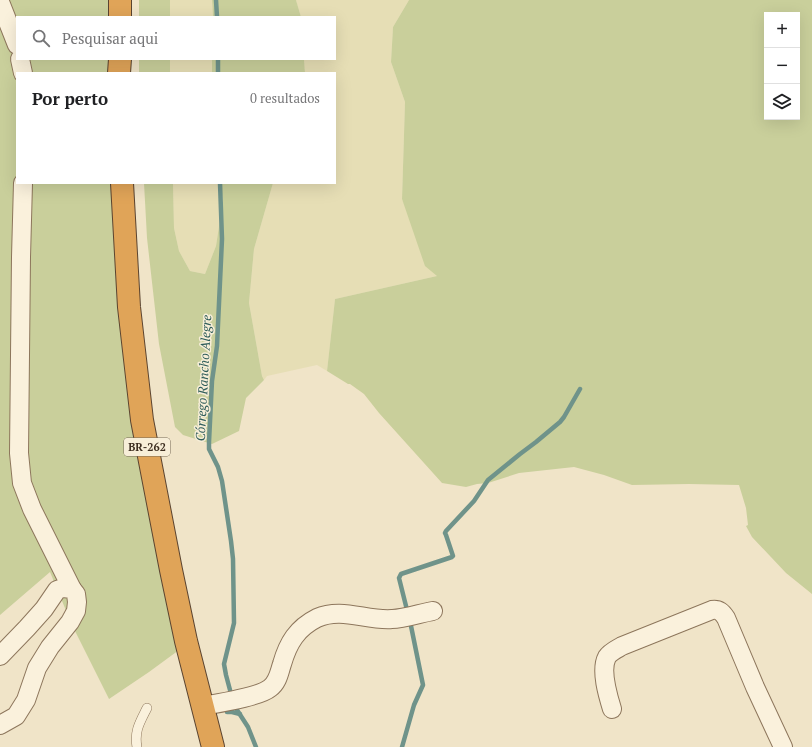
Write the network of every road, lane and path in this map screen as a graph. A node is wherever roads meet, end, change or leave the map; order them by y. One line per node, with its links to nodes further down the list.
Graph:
1 (120, 0): 3 (highway)
2 (0, 2): 4 (street)
3 (120, 16)
4 (16, 42)
5 (20, 60): 7 (street)
6 (120, 60): 8 (highway)
7 (23, 72)
8 (119, 72)
9 (23, 184): 11 (street)
10 (122, 184): 14 (highway, BR-262)
11 (72, 589): 13 (street); 17 (street)
12 (433, 611): 14 (street)
13 (0, 656)
14 (203, 706): 19 (highway, BR-262)
15 (147, 708): 18 (lane)
16 (612, 710): 20 (street)
17 (0, 725)
18 (137, 747)
19 (213, 747)
20 (783, 747)

